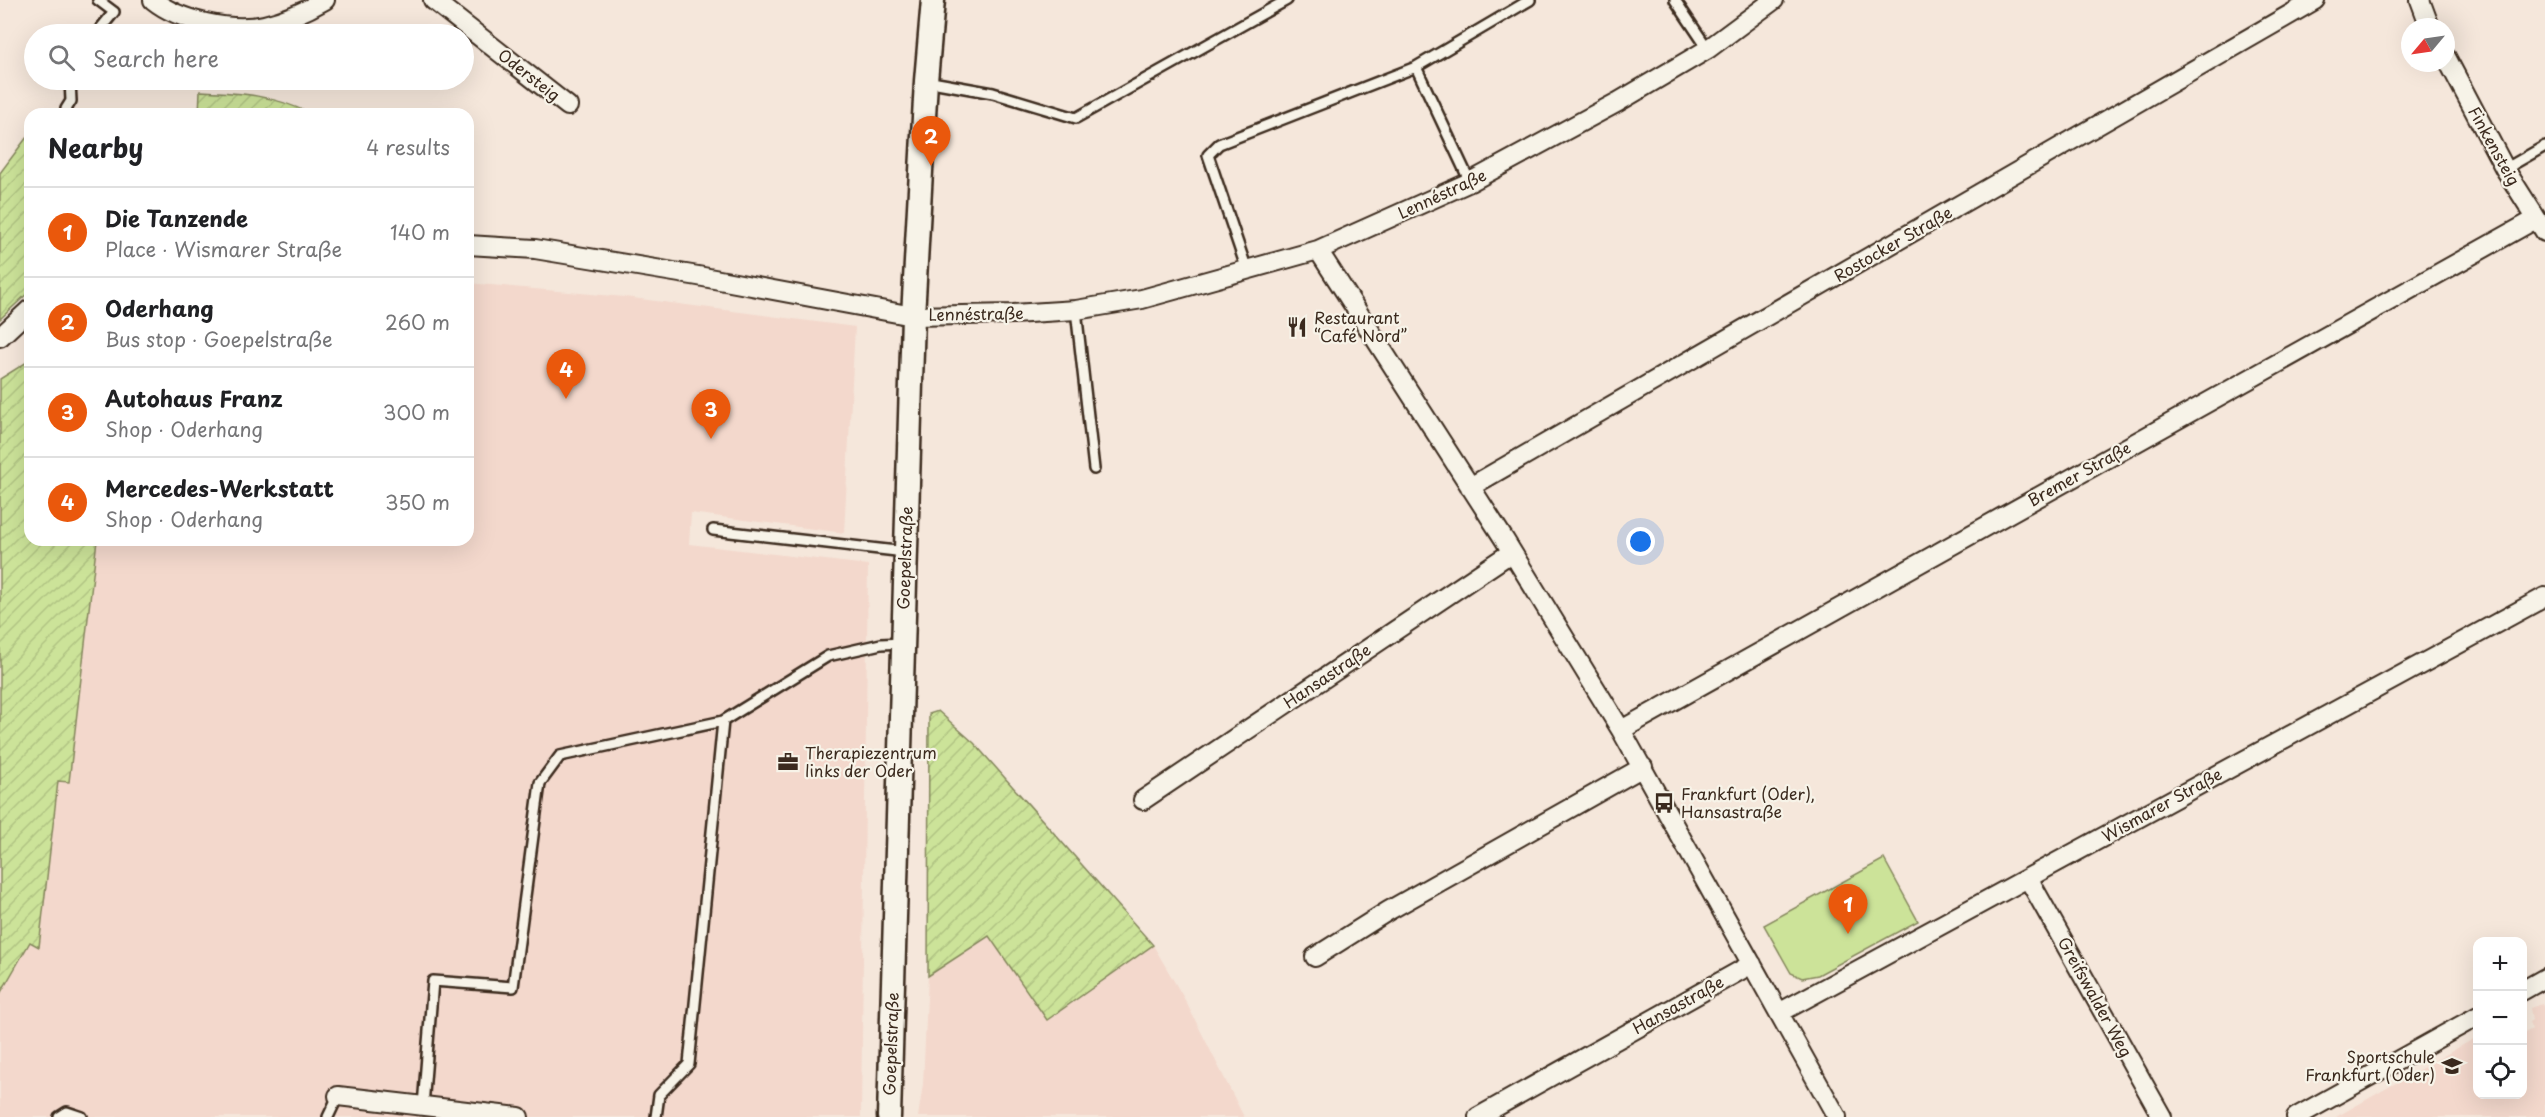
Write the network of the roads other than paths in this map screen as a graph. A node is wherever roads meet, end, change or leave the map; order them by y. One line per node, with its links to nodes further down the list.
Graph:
1 (98, 0): 13 (lane)
2 (153, 0): 14 (street)
3 (325, 0): 15 (street)
4 (433, 0): 16 (street, Odersteig)
5 (933, 0): 21 (street, Goepelstraße)
6 (1287, 0): 21 (lane)
7 (1530, 0): 19 (lane)
8 (1675, 0): 18 (lane)
9 (1774, 0): 18 (street, Lennéstraße)
10 (2315, 0): 37 (street, Rostocker Straße)
11 (2420, 0): 12 (street)
12 (2427, 18)
13 (104, 24)
14 (215, 24)
15 (266, 24)
16 (464, 24)
17 (474, 32): 23 (street, Odersteig)
18 (1708, 50): 27 (street, Lennéstraße)
19 (1416, 67): 27 (lane); 31 (lane)
20 (2454, 72): 26 (street, Finkensteig)
21 (926, 81): 34 (street, Goepelstraße)
22 (70, 90): 24 (lane)
23 (568, 106)
24 (67, 108)
25 (2545, 146): 26 (lane)
26 (2505, 169): 28 (street, Finkensteig)
27 (1470, 182): 30 (street, Lennéstraße)
28 (2541, 225): 44 (street, Bremer Straße)
29 (474, 245): 34 (street, Lennéstraße)
30 (1318, 250): 31 (street, Lennéstraße); 37 (street)
31 (1247, 270): 32 (street, Lennéstraße)
32 (1076, 310): 34 (street, Lennéstraße); 36 (lane)
33 (24, 315): 35 (street)
34 (913, 316): 39 (street, Goepelstraße)
35 (0, 337)
36 (1094, 470)
37 (1470, 487): 40 (street)
38 (713, 530): 39 (lane)
39 (905, 552): 42 (street, Goepelstraße)
40 (1512, 552): 44 (street); 46 (street, Hansastraße)
41 (2545, 597): 47 (street, Wismarer Straße)
42 (902, 643): 43 (lane); 61 (street, Goepelstraße)
43 (723, 721): 55 (lane); 60 (lane)
44 (1621, 730): 45 (street)
45 (1643, 766): 48 (street); 49 (street)
46 (1143, 800)
47 (2028, 878): 52 (street, Wismarer Straße); 64 (street, Greifswalder Weg)
48 (1315, 957)
49 (1752, 964): 52 (street); 62 (street, Hansastraße)
50 (2545, 978): 51 (street)
51 (2527, 989)
52 (1779, 1013): 63 (street)
53 (2473, 1019): 65 (street)
54 (338, 1096): 55 (street); 58 (lane)
55 (423, 1106): 59 (street)
56 (59, 1117): 57 (lane)
57 (82, 1117)
58 (328, 1117)
59 (519, 1117)
60 (656, 1117)
61 (889, 1117)
62 (1478, 1117)
63 (1837, 1117)
64 (2162, 1117)
65 (2296, 1117)

